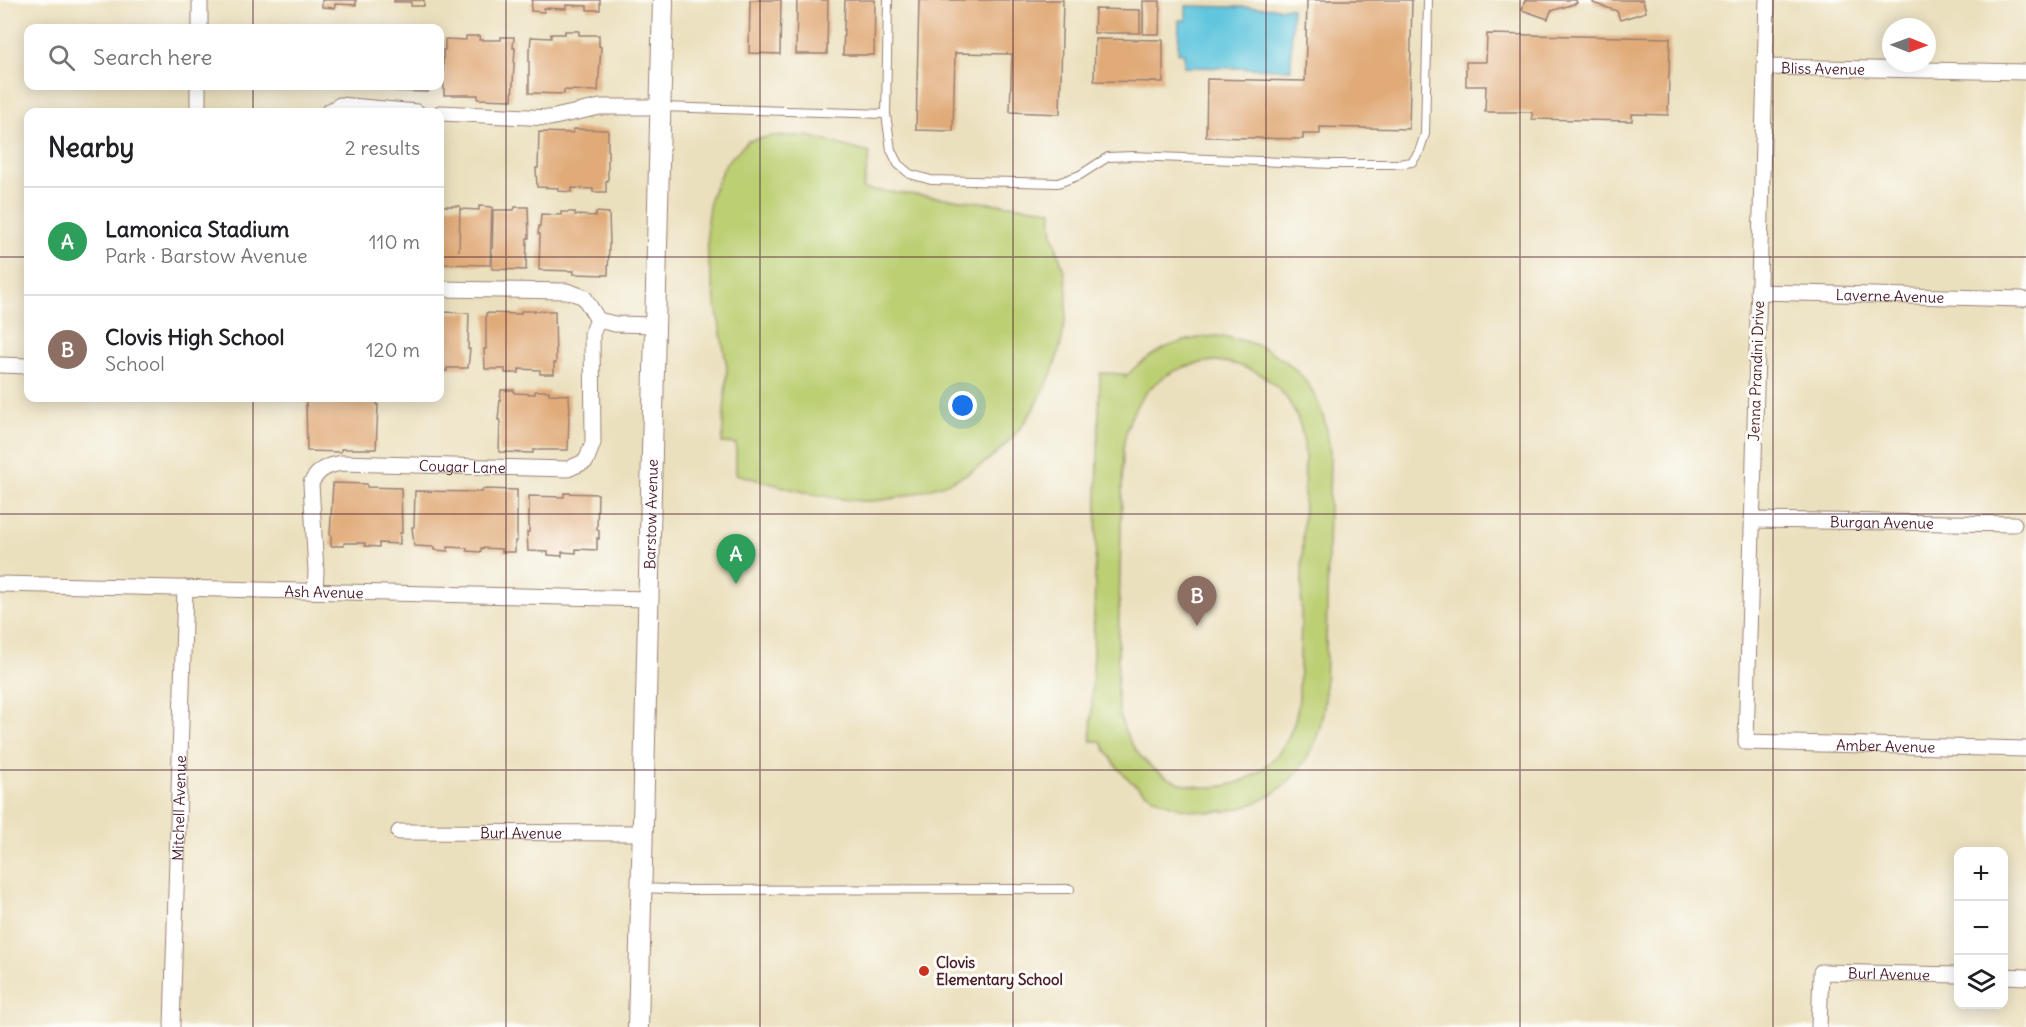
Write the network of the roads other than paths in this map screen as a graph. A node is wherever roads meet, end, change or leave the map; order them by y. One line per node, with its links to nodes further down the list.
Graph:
1 (200, 0): 6 (street)
2 (663, 0): 10 (street, Barstow Avenue)
3 (888, 0): 15 (lane)
4 (1428, 0): 15 (lane)
5 (1767, 0): 7 (street, Jenna Prandini Drive)
6 (200, 24)
7 (1765, 67): 8 (street, Bliss Avenue); 17 (street, Jenna Prandini Drive)
8 (2026, 72)
9 (198, 90): 11 (street)
10 (661, 107): 14 (street); 15 (lane); 20 (street, Barstow Avenue)
11 (198, 108)
12 (334, 108): 13 (street)
13 (372, 108)
14 (444, 114)
15 (886, 114)
16 (444, 289): 19 (street)
17 (1758, 292): 18 (street, Laverne Avenue); 23 (street, Jenna Prandini Drive)
18 (2022, 299)
19 (598, 320): 20 (street); 27 (street, Cougar Lane)
20 (655, 325): 28 (street, Barstow Avenue)
21 (0, 365): 22 (street)
22 (24, 366)
23 (1752, 520): 24 (street, Burgan Avenue); 29 (street, Jenna Prandini Drive)
24 (2014, 524)
25 (0, 584): 26 (street, Ash Avenue)
26 (185, 588): 27 (street, Ash Avenue); 38 (street, Mitchell Avenue)
27 (315, 591): 28 (street, Ash Avenue)
28 (648, 599): 32 (street, Barstow Avenue)
29 (1746, 742): 30 (street, Amber Avenue)
30 (2026, 749)
31 (399, 832): 32 (street, Burl Avenue)
32 (642, 833): 33 (street, Barstow Avenue)
33 (641, 888): 34 (lane); 39 (street, Barstow Avenue)
34 (1070, 889)
35 (1954, 975): 40 (street, Burl Avenue)
36 (2008, 976): 37 (street)
37 (2026, 977)
38 (172, 1027)
39 (638, 1027)
40 (1819, 1027)

